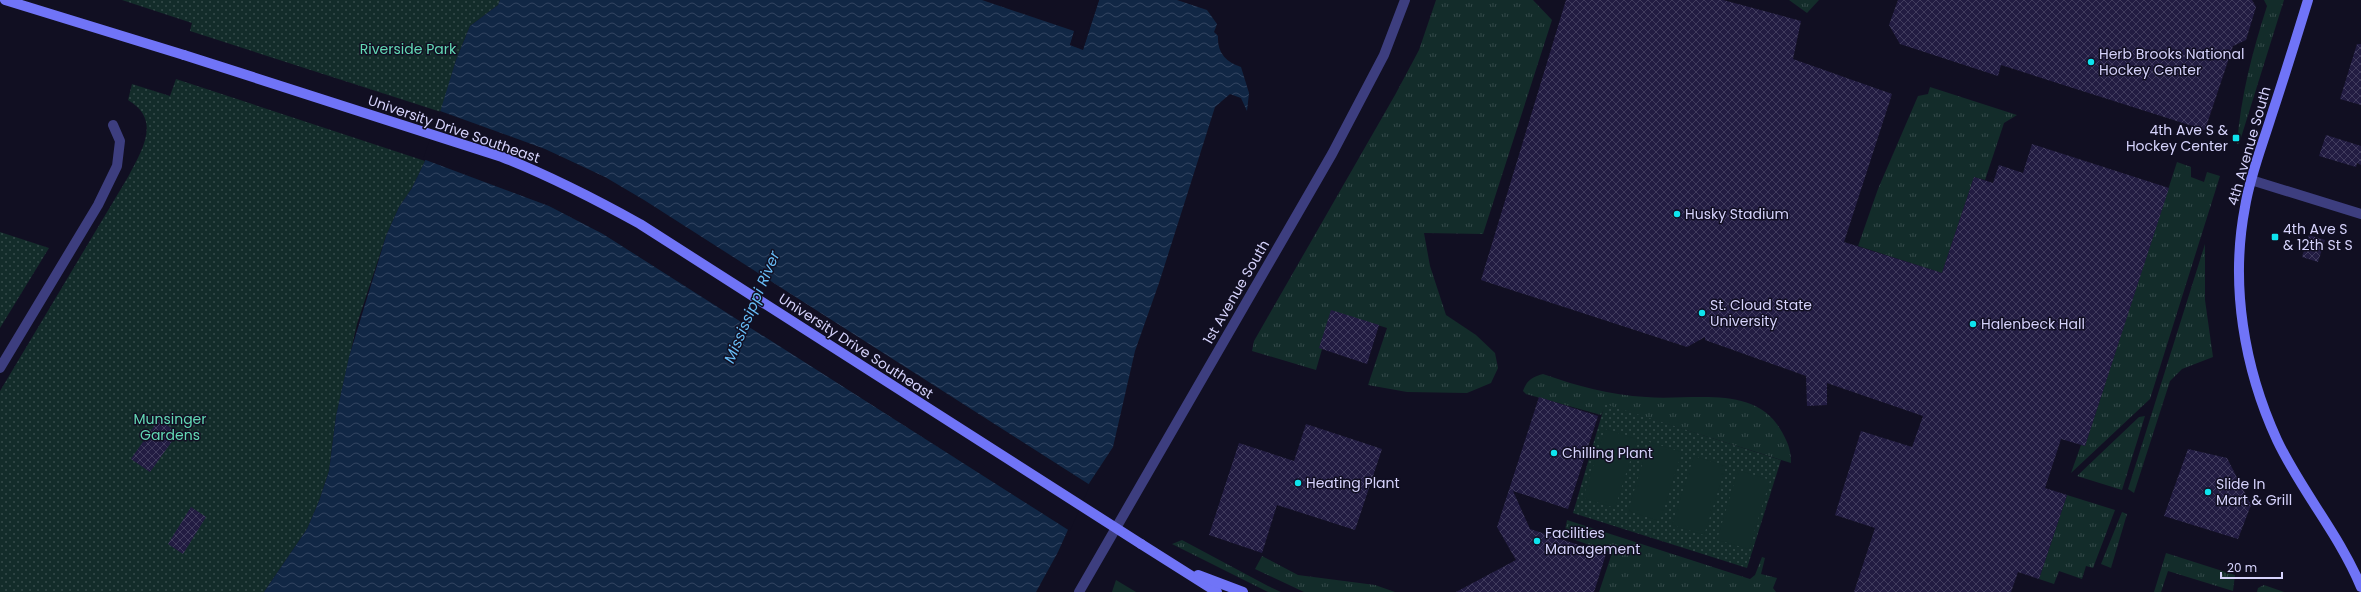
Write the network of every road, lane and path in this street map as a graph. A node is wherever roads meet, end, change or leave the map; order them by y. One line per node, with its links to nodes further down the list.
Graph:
1 (5, 0): 8 (street, University Drive Southeast, bridge)
2 (1405, 0): 10 (street, 1st Avenue South)
3 (2308, 0): 5 (street, 4th Avenue South)
4 (113, 125): 7 (street)
5 (2251, 180): 6 (street); 9 (street, 4th Avenue South)
6 (2361, 214)
7 (0, 368)
8 (1182, 568): 11 (street); 12 (street)
9 (2361, 587)
10 (1079, 592)
11 (1217, 592)
12 (1243, 592)

